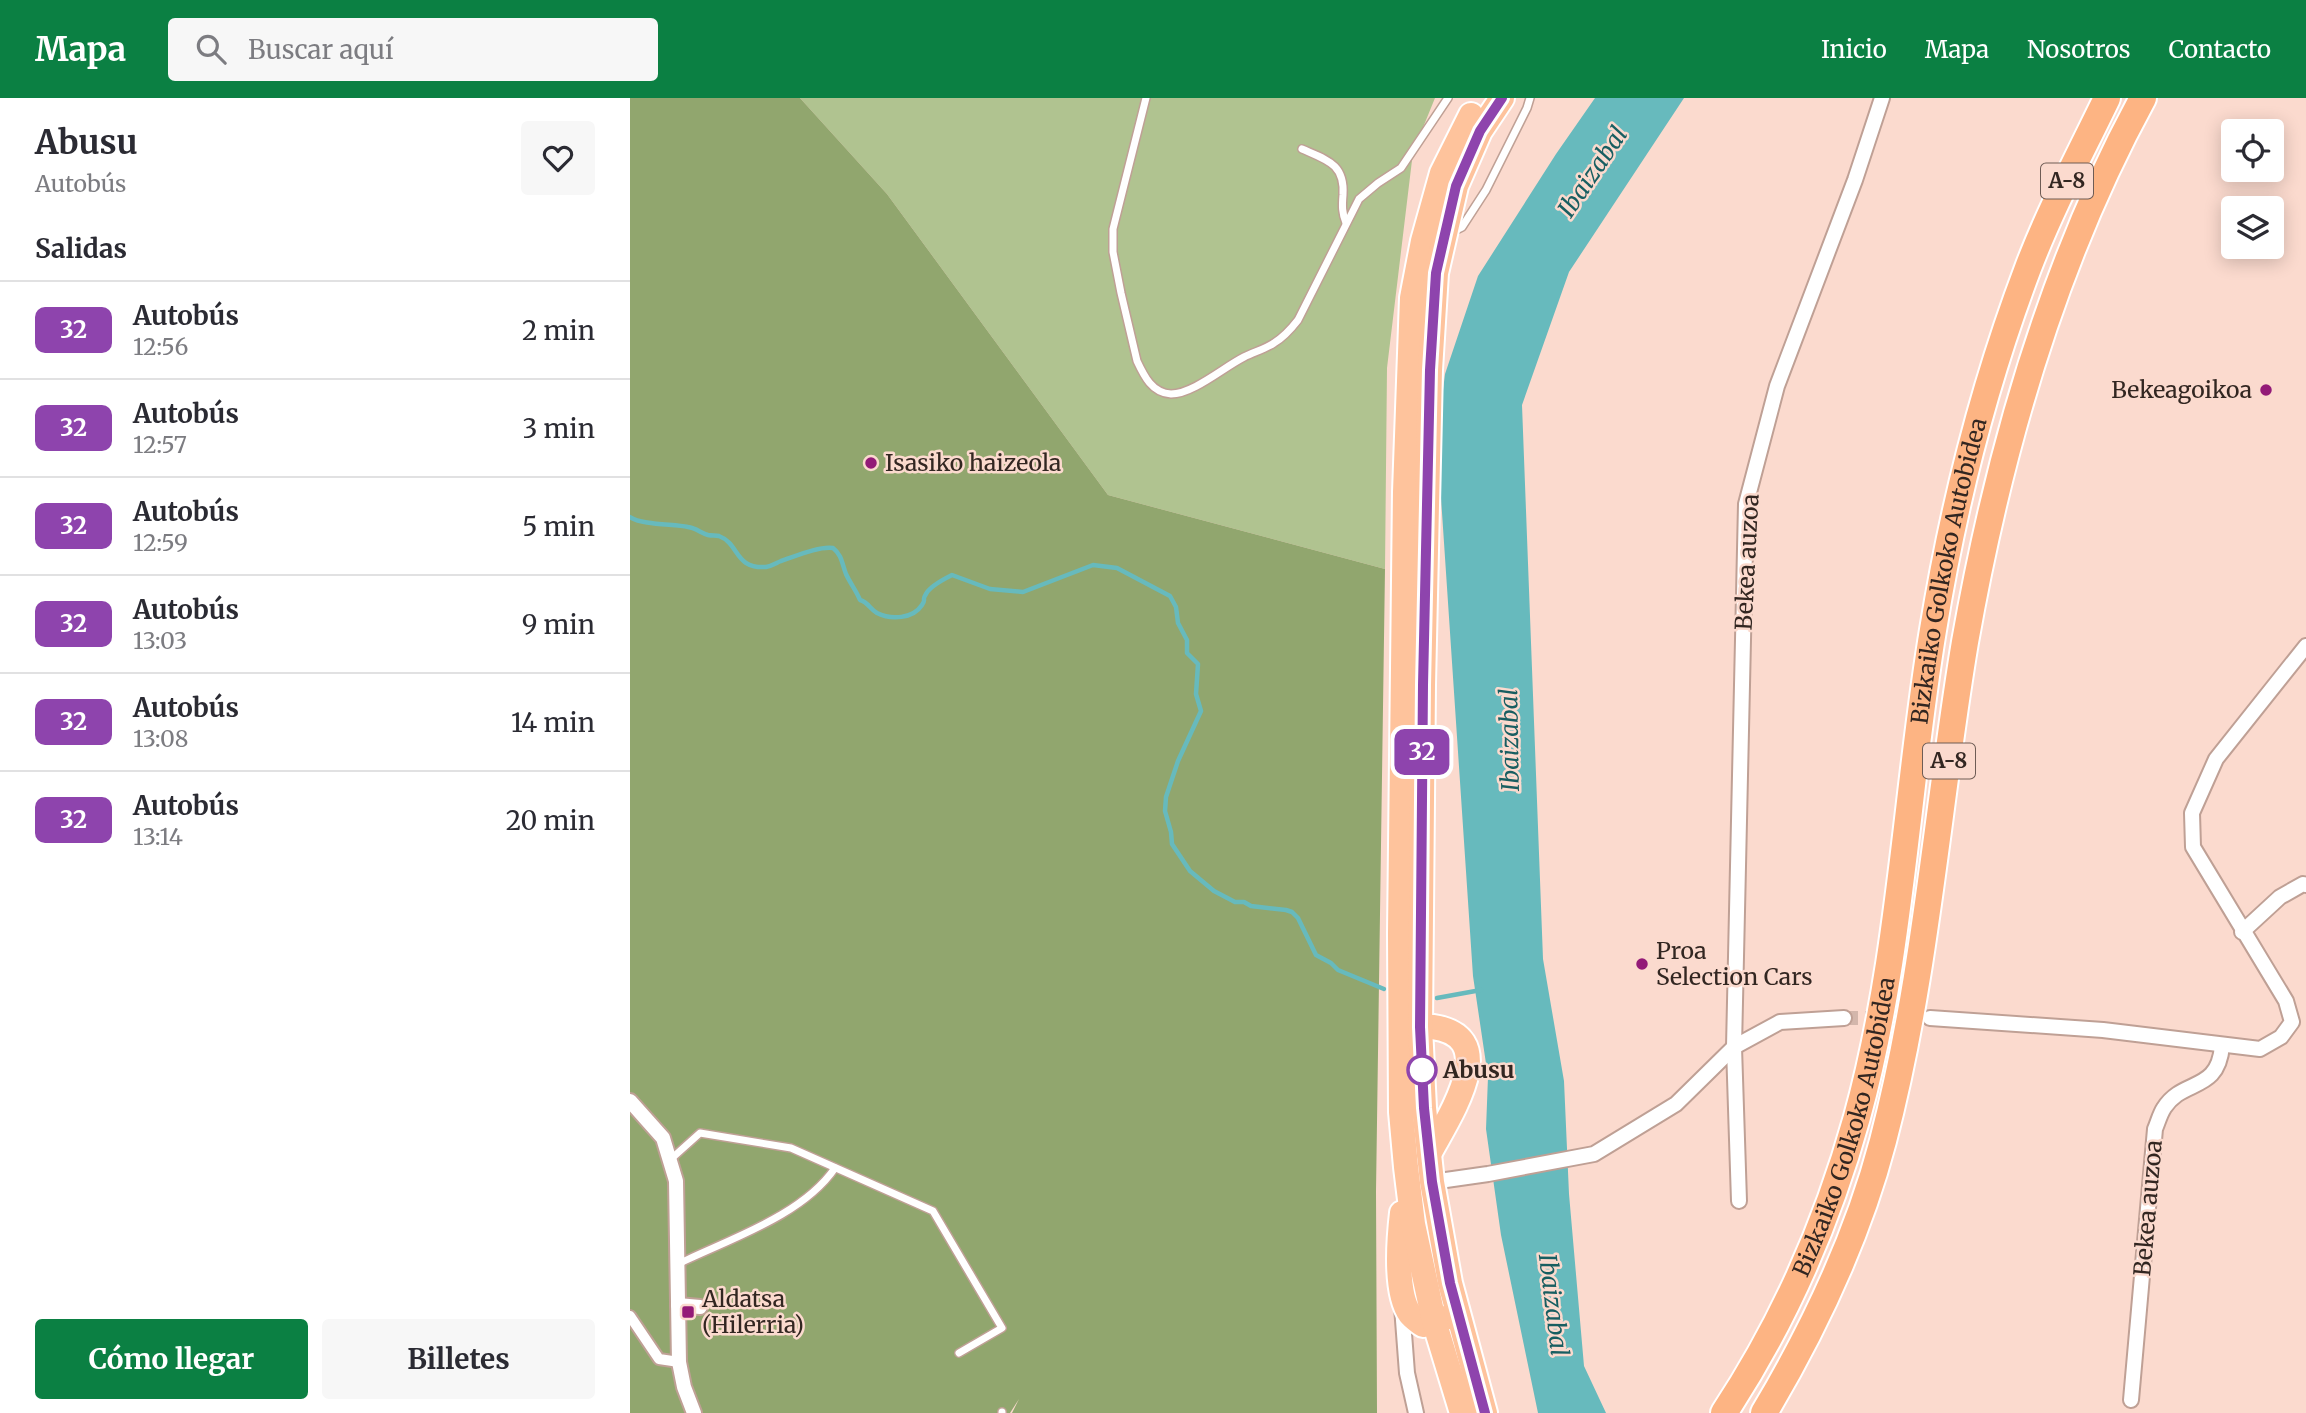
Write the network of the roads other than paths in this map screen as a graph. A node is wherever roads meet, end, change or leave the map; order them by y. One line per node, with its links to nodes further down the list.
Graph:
1 (1146, 98): 11 (lane)
2 (1448, 98): 11 (lane)
3 (1481, 98): 20 (highway)
4 (1502, 98): 12 (highway)
5 (1530, 98): 12 (lane)
6 (1882, 98): 22 (street, Bekea auzoa)
7 (2087, 98): 13 (highway)
8 (2107, 98): 13 (highway, Bizkaiko Golkoko Autobidea / A-8)
9 (2143, 101): 45 (highway, Bizkaiko Golkoko Autobidea / A-8)
10 (1302, 149): 11 (lane)
11 (1346, 223)
12 (1443, 237): 20 (highway)
13 (2029, 264): 44 (highway, Bizkaiko Golkoko Autobidea / A-8)
14 (2306, 646): 16 (street)
15 (2306, 885): 16 (street)
16 (2242, 932): 19 (street)
17 (1844, 1018): 22 (street)
18 (1930, 1018): 21 (street)
19 (2299, 1023): 21 (street)
20 (1411, 1027): 24 (highway); 24 (highway); 26 (highway)
21 (2222, 1046): 39 (street, Bekea auzoa)
22 (1734, 1047): 28 (street); 29 (street, Bekea auzoa)
23 (630, 1101): 25 (street)
24 (1429, 1155): 28 (highway)
25 (671, 1160): 27 (lane); 30 (street)
26 (1406, 1167): 31 (highway); 35 (highway)
27 (835, 1168): 30 (lane); 37 (lane)
28 (1432, 1182): 35 (highway)
29 (1739, 1201)
30 (677, 1264): 32 (street)
31 (1401, 1284): 35 (highway); 36 (street)
32 (678, 1305): 33 (street); 38 (street)
33 (700, 1307)
34 (630, 1316): 38 (street)
35 (1438, 1320): 36 (street); 42 (highway); 43 (highway)
36 (1404, 1352): 41 (street)
37 (959, 1353)
38 (679, 1362): 40 (street)
39 (2131, 1401)
40 (694, 1413)
41 (1416, 1413)
42 (1462, 1413)
43 (1485, 1413)
44 (1724, 1413)
45 (1763, 1413)

